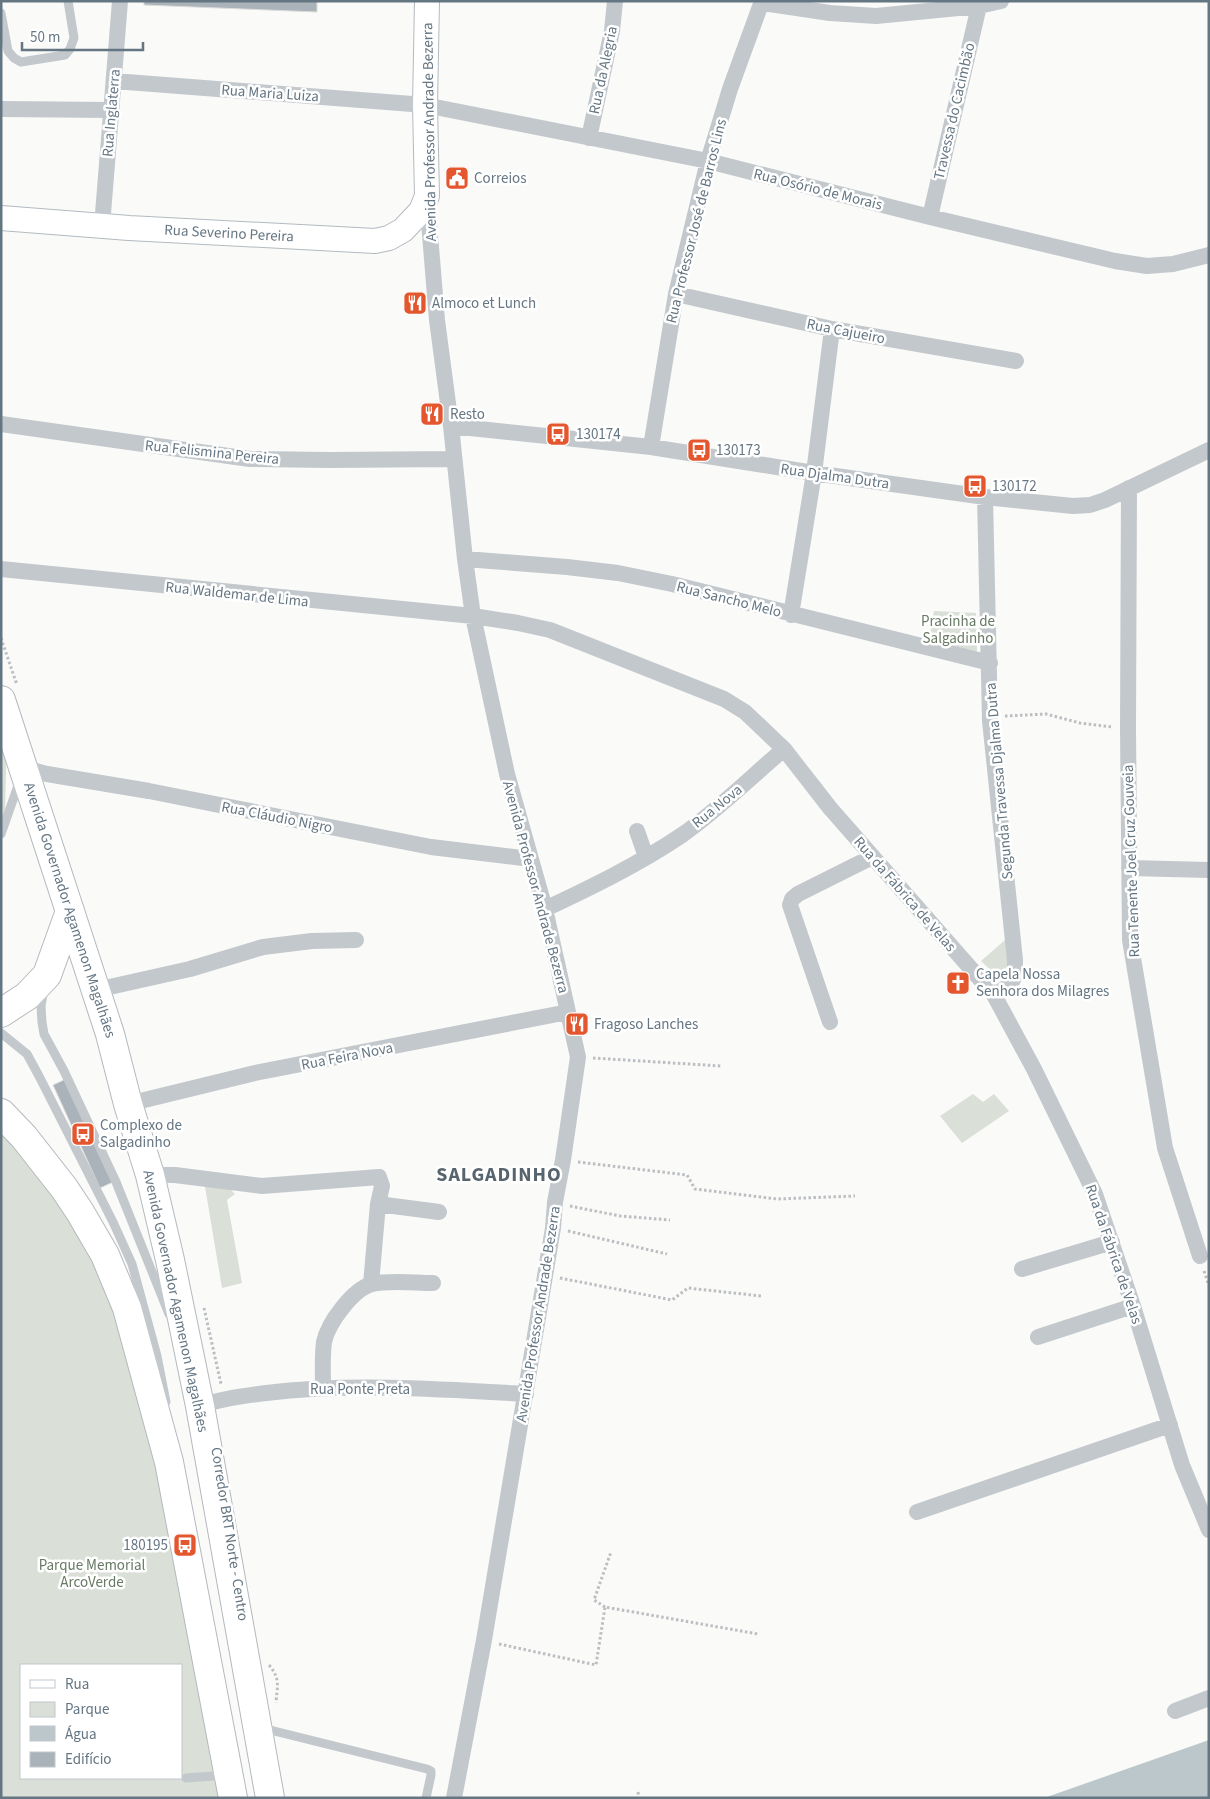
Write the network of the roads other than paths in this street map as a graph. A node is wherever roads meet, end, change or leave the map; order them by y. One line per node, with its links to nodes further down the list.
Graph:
1 (68, 1): 8 (lane)
2 (120, 1): 9 (street, Rua Inglaterra)
3 (427, 1): 10 (main road, Avenida Professor Andrade Bezerra)
4 (615, 1): 13 (street, Rua da Alegria)
5 (1001, 1): 7 (street)
6 (762, 2): 7 (street); 14 (street, Rua Professor José de Barros Lins)
7 (979, 4): 16 (street, Travessa do Cacimbão)
8 (1, 13)
9 (114, 81): 10 (street, Rua Maria Luiza); 12 (street, Rua Inglaterra)
10 (425, 105): 13 (street, Rua Osório de Morais); 15 (main road, Avenida Professor Andrade Bezerra)
11 (1, 109): 12 (street)
12 (112, 110): 18 (street, Rua Inglaterra)
13 (589, 138): 14 (street, Rua Osório de Morais)
14 (708, 161): 16 (street, Rua Osório de Morais); 20 (street, Rua Professor José de Barros Lins)
15 (427, 196): 18 (main road, Rua Severino Pereira); 24 (street, Avenida Professor Andrade Bezerra)
16 (930, 217): 19 (street, Rua Osório de Morais)
17 (4, 219): 18 (main road, Rua Severino Pereira)
18 (102, 226)
19 (1209, 255)
20 (676, 294): 21 (street, Rua Cajueiro); 25 (street, Rua Professor José de Barros Lins)
21 (832, 329): 22 (street, Rua Cajueiro); 28 (street)
22 (1016, 361)
23 (1, 424): 27 (street, Rua Felismina Pereira)
24 (451, 426): 25 (street, Rua Djalma Dutra); 27 (street, Avenida Professor Andrade Bezerra)
25 (651, 447): 28 (street, Rua Djalma Dutra)
26 (1209, 450): 29 (street, Rua Djalma Dutra)
27 (454, 459): 31 (street, Avenida Professor Andrade Bezerra)
28 (814, 473): 30 (street, Rua Djalma Dutra); 33 (street)
29 (1129, 488): 30 (street, Rua Djalma Dutra); 44 (street, Rua Tenente Joel Cruz Gouveia)
30 (985, 497): 35 (street, Segunda Travessa Djalma Dutra)
31 (464, 559): 33 (street, Rua Sancho Melo); 34 (street, Avenida Professor Andrade Bezerra)
32 (1, 569): 34 (street, Rua Waldemar de Lima)
33 (791, 615): 35 (street, Rua Sancho Melo)
34 (473, 616): 37 (street, Rua da Fábrica de Velas); 43 (street, Avenida Professor Andrade Bezerra)
35 (990, 662): 51 (street, Segunda Travessa Djalma Dutra)
36 (4, 720): 38 (highway, Avenida Governador Agamenon Magalhães)
37 (784, 748): 41 (street, Rua Nova); 42 (street, Rua da Fábrica de Velas)
38 (24, 768): 40 (lane); 43 (street, Rua Cláudio Nigro); 47 (highway, Avenida Governador Agamenon Magalhães)
39 (637, 831): 41 (street)
40 (1, 834)
41 (646, 857): 46 (street, Rua Nova)
42 (872, 857): 51 (street, Rua da Fábrica de Velas); 54 (street)
43 (531, 859): 46 (street, Avenida Professor Andrade Bezerra)
44 (1129, 868): 45 (street); 62 (street, Rua Tenente Joel Cruz Gouveia)
45 (1209, 870)
46 (545, 909): 52 (street, Avenida Professor Andrade Bezerra)
47 (70, 911): 49 (highway); 50 (highway, Avenida Governador Agamenon Magalhães)
48 (356, 940): 50 (street)
49 (47, 975): 53 (highway); 70 (lane, Corredor BRT Norte - Centro)
50 (96, 990): 56 (highway, Avenida Governador Agamenon Magalhães)
51 (994, 995): 61 (street, Rua da Fábrica de Velas)
52 (568, 1012): 56 (street, Rua Feira Nova); 69 (street, Avenida Professor Andrade Bezerra)
53 (1, 1013)
54 (830, 1022)
55 (1, 1033): 71 (lane)
56 (128, 1104): 58 (highway, Avenida Governador Agamenon Magalhães)
57 (1, 1113): 81 (highway)
58 (150, 1175): 59 (street); 70 (highway, Avenida Governador Agamenon Magalhães)
59 (378, 1204): 60 (street); 65 (street)
60 (439, 1212)
61 (1112, 1242): 63 (street); 66 (street, Rua da Fábrica de Velas)
62 (1200, 1256)
63 (1022, 1268)
64 (433, 1283): 65 (street)
65 (371, 1284): 68 (street)
66 (1133, 1306): 67 (street); 72 (street, Rua da Fábrica de Velas)
67 (1038, 1337)
68 (322, 1388): 69 (street, Rua Ponte Preta); 70 (street, Rua Ponte Preta)
69 (526, 1394): 84 (street, Avenida Professor Andrade Bezerra)
70 (198, 1407): 76 (lane, Corredor BRT Norte - Centro); 79 (highway, Avenida Governador Agamenon Magalhães)
71 (168, 1412)
72 (1170, 1425): 74 (street); 75 (street, Rua da Fábrica de Velas)
73 (173, 1440): 81 (lane)
74 (917, 1512)
75 (1209, 1530)
76 (239, 1679)
77 (1209, 1698): 78 (street)
78 (1175, 1711)
79 (257, 1727): 82 (highway, Avenida Governador Agamenon Magalhães); 83 (lane)
80 (186, 1778): 81 (lane)
81 (234, 1790)
82 (270, 1798)
83 (426, 1798)
84 (454, 1798)

